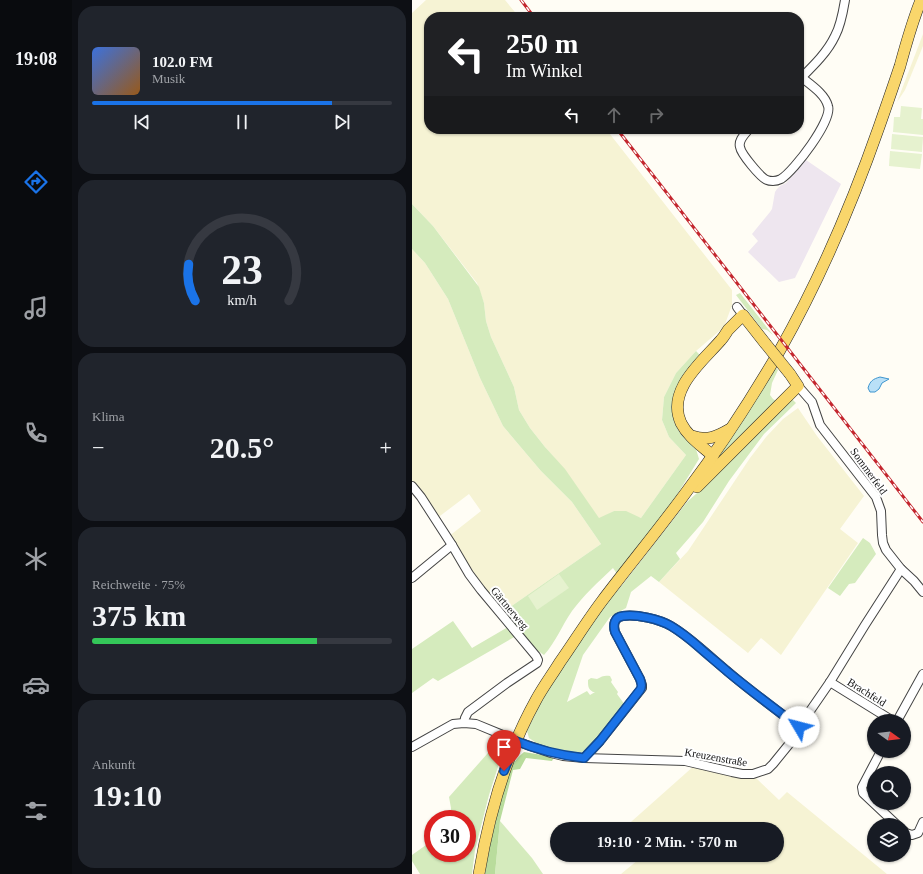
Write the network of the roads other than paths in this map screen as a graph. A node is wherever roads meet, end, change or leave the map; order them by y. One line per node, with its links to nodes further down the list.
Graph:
1 (845, 0): 5 (street)
2 (915, 0): 4 (main road)
3 (921, 0): 4 (main road)
4 (913, 18): 9 (main road)
5 (804, 74)
6 (804, 81): 7 (street)
7 (744, 134)
8 (798, 386): 10 (main road, bridge); 13 (main road); 15 (street, Sommerfeld)
9 (731, 429): 10 (main road); 11 (main road)
10 (689, 435): 11 (main road)
11 (713, 456): 13 (main road)
12 (412, 486): 14 (street, Gärtnerweg)
13 (687, 492): 24 (main road)
14 (452, 545): 16 (street); 22 (street, Gärtnerweg)
15 (902, 569): 17 (street, Sommerfeld); 19 (street, Kreuzenstraße)
16 (412, 578)
17 (923, 592)
18 (923, 674): 21 (street)
19 (830, 682): 20 (street, Brachfeld); 23 (street, Kreuzenstraße)
20 (882, 714)
21 (901, 714)
22 (464, 723): 24 (street, Kreuzenstraße); 25 (street)
23 (799, 730): 26 (street, Kreuzenstraße); 26 (street)
24 (516, 741): 26 (street, Kreuzenstraße); 31 (main road)
25 (412, 748)
26 (584, 758)
27 (877, 758): 28 (street)
28 (890, 818)
29 (923, 822): 30 (street)
30 (911, 835)
31 (479, 874)

